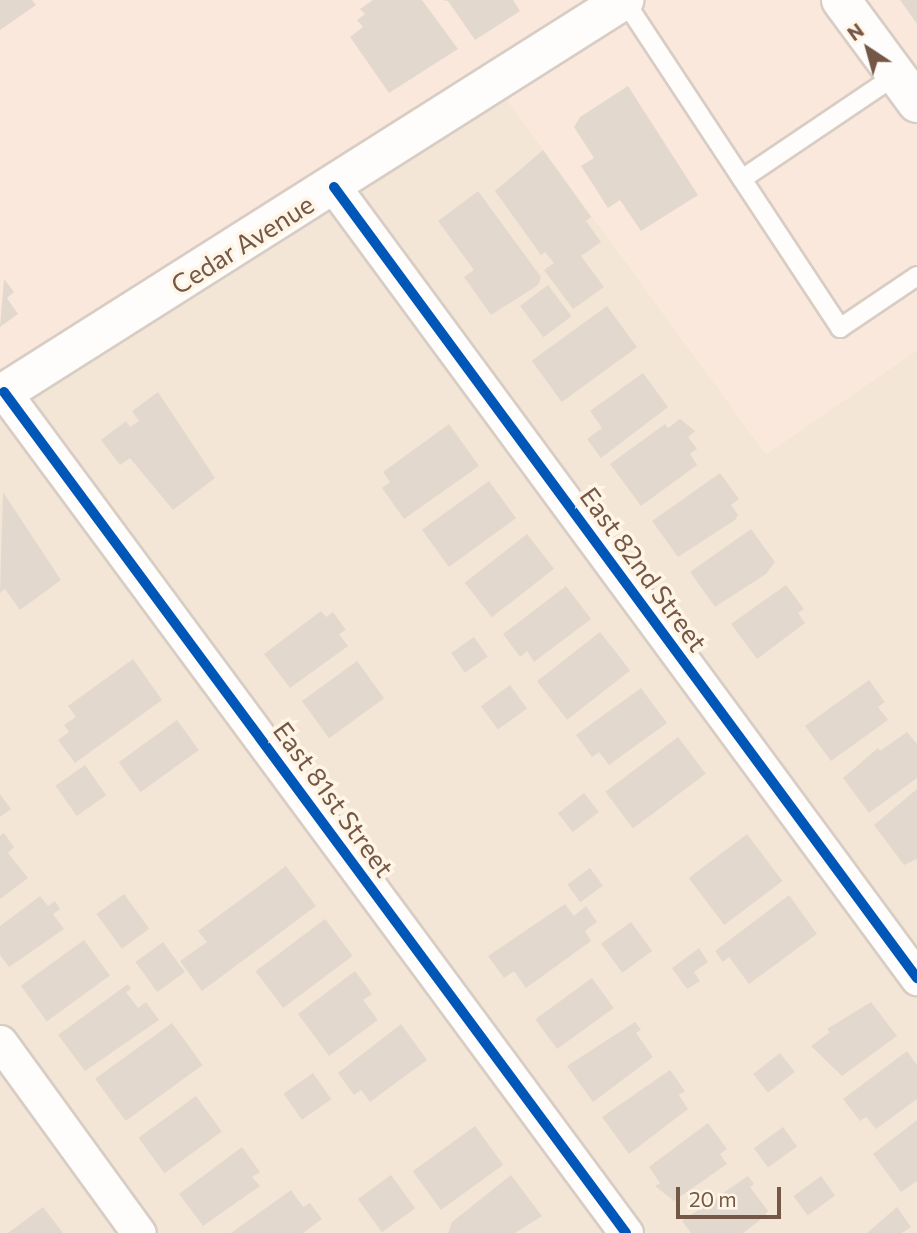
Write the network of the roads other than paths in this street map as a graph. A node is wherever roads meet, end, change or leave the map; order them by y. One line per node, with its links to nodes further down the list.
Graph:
1 (624, 0): 4 (lane); 5 (street, Cedar Avenue)
2 (841, 0): 3 (street)
3 (906, 89): 4 (lane)
4 (742, 179): 6 (lane)
5 (334, 187): 7 (street, Cedar Avenue); 8 (street, East 82nd Street)
6 (917, 276)
7 (2, 393): 11 (street, East 81st Street)
8 (917, 978)
9 (0, 1042): 10 (street)
10 (139, 1233)
11 (626, 1233)

